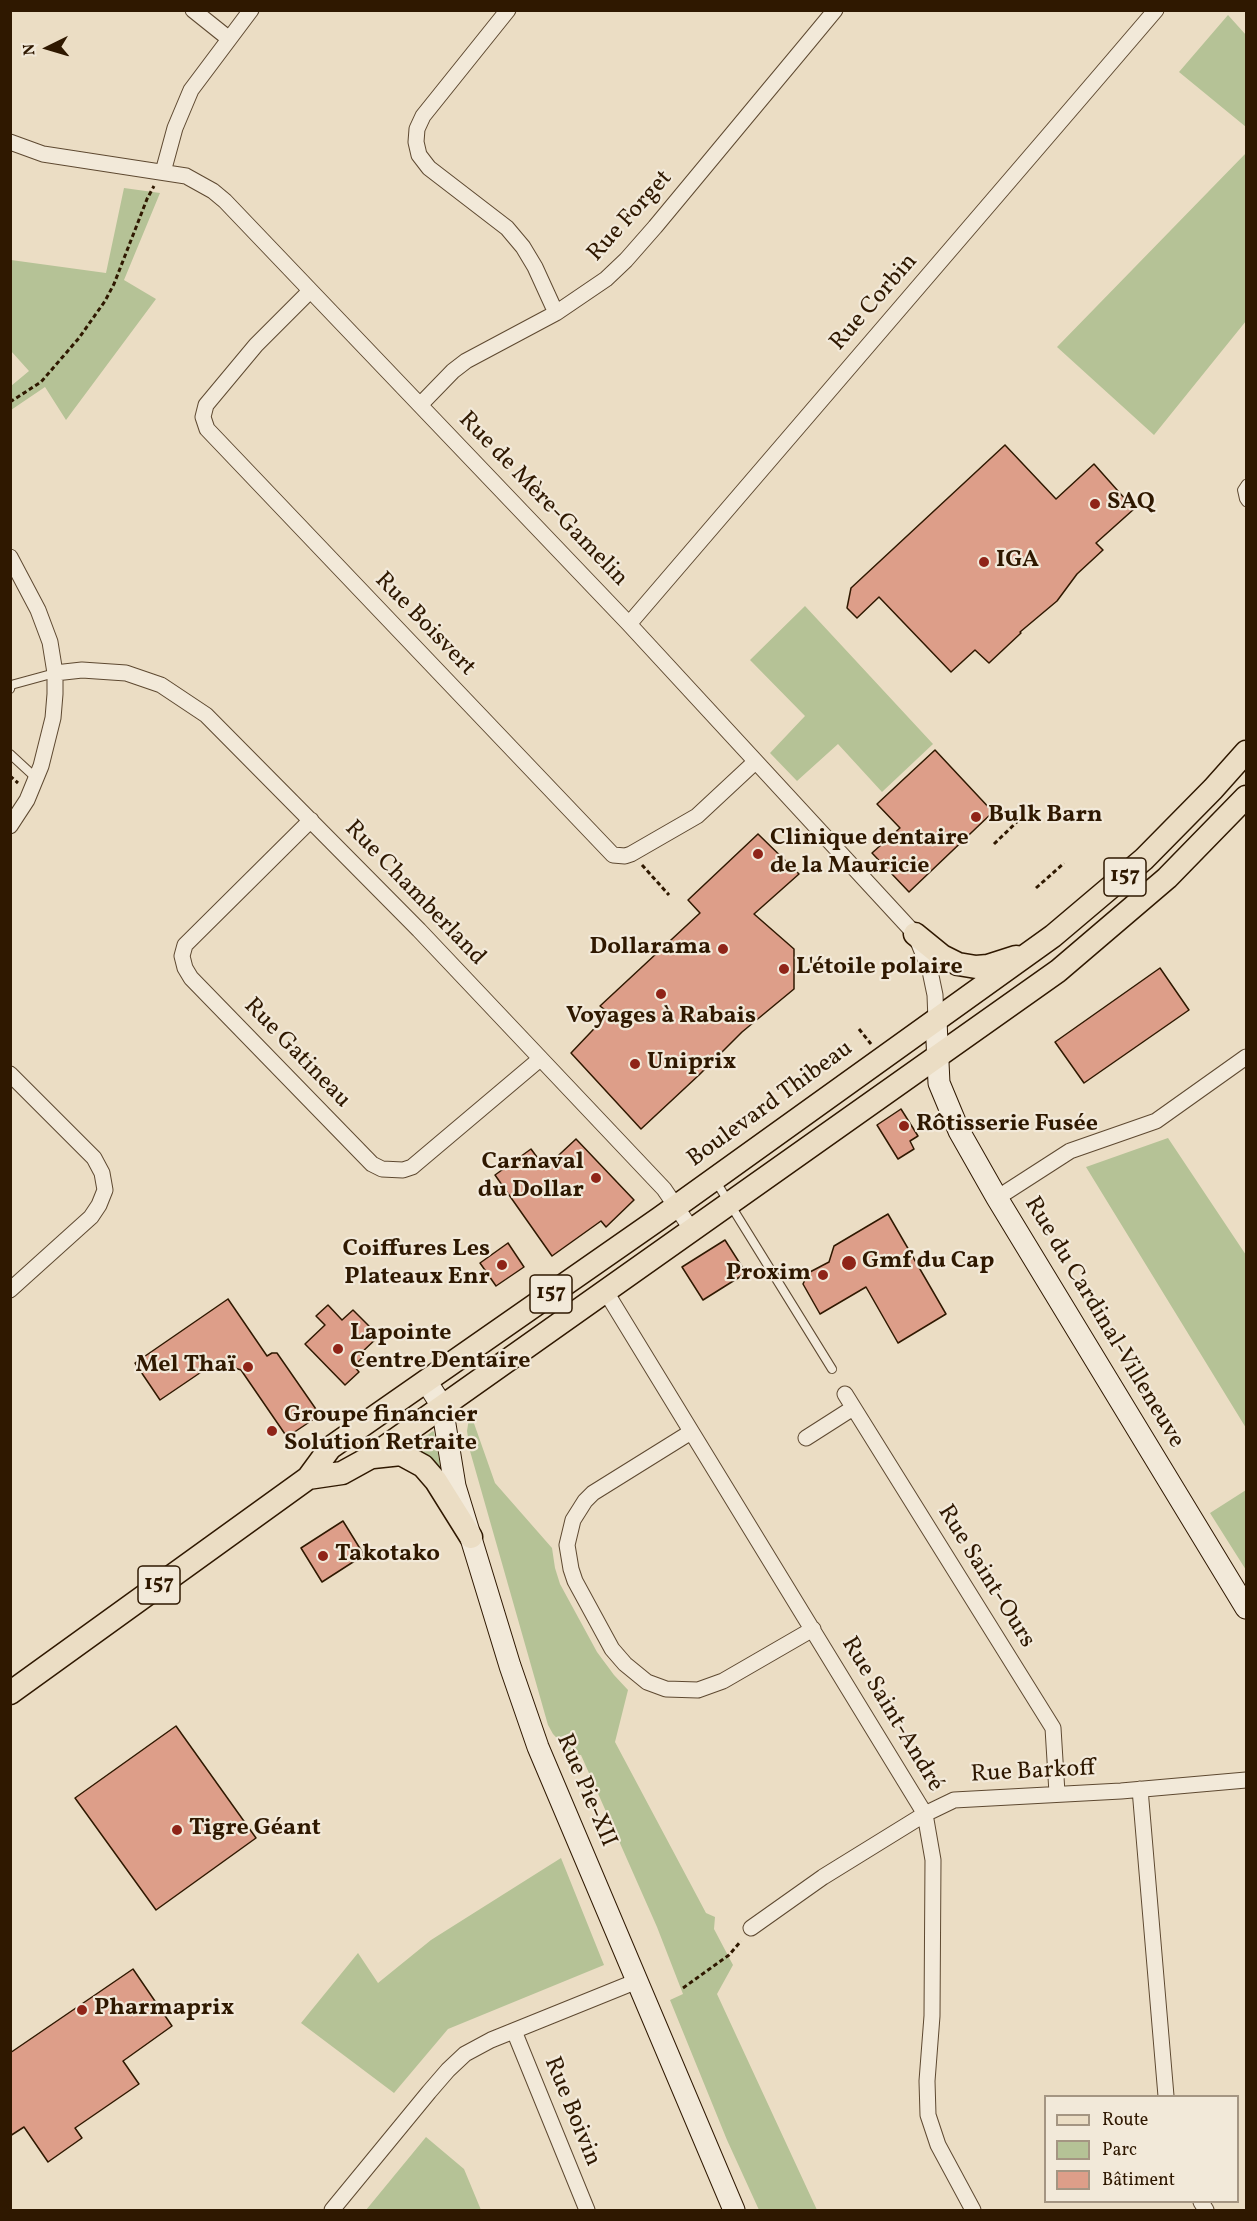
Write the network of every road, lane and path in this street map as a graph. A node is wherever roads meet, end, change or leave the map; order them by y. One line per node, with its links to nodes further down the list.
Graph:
1 (193, 10): 6 (street)
2 (250, 10): 6 (street)
3 (508, 10): 10 (street)
4 (835, 10): 10 (street, Rue Forget)
5 (1156, 10): 16 (street, Rue Corbin)
6 (228, 38): 8 (street)
7 (10, 142): 8 (street, Rue de Mère-Gamelin)
8 (163, 172): 9 (street, Rue de Mère-Gamelin); 11 (path)
9 (310, 291): 12 (street, Rue de Mère-Gamelin); 28 (street, Rue Boisvert)
10 (556, 313): 12 (street, Rue Forget)
11 (10, 402)
12 (420, 405): 16 (street, Rue de Mère-Gamelin)
13 (1246, 484): 14 (lane)
14 (1246, 502)
15 (10, 557): 17 (street)
16 (629, 624): 20 (street, Rue de Mère-Gamelin)
17 (55, 673): 18 (lane); 22 (street); 25 (street, Rue Chamberland)
18 (10, 689)
19 (10, 754): 22 (lane)
20 (755, 762): 28 (street); 32 (street, Rue de Mère-Gamelin)
21 (1243, 763): 33 (main road, Boulevard Thibeau / 157)
22 (36, 778): 26 (street)
23 (1246, 796): 35 (main road, Boulevard Thibeau / 157)
24 (1022, 817): 27 (path)
25 (311, 820): 37 (street, Rue Chamberland); 37 (street, Rue Gatineau)
26 (10, 826)
27 (994, 844)
28 (631, 854): 31 (path)
29 (1064, 863): 30 (path)
30 (1036, 888)
31 (669, 895)
32 (915, 934): 33 (main road); 34 (street, Rue de Mère-Gamelin)
33 (1032, 952): 34 (main road, Boulevard Thibeau / 157)
34 (936, 1020): 35 (street, Rue du Cardinal-Villeneuve); 39 (main road, Boulevard Thibeau / 157)
35 (937, 1057): 40 (street, Rue du Cardinal-Villeneuve); 41 (main road, Boulevard Thibeau / 157)
36 (1246, 1057): 40 (street)
37 (540, 1059): 42 (street, Rue Chamberland)
38 (10, 1074): 44 (street)
39 (715, 1179): 41 (lane); 42 (main road, Boulevard Thibeau / 157)
40 (997, 1198): 56 (street, Rue du Cardinal-Villeneuve)
41 (731, 1204): 43 (main road, Boulevard Thibeau / 157); 46 (lane)
42 (676, 1206): 43 (street, Rue Chamberland); 47 (main road, Boulevard Thibeau / 157)
43 (692, 1230): 45 (main road, Boulevard Thibeau / 157)
44 (10, 1290)
45 (606, 1292): 49 (main road, Boulevard Thibeau / 157); 51 (street, Rue Saint-André)
46 (832, 1369)
47 (426, 1381): 49 (street, Rue Pie-XII); 54 (main road, Boulevard Thibeau / 157)
48 (845, 1394): 50 (street, Rue Saint-Ours)
49 (442, 1406): 53 (main road, Boulevard Thibeau / 157); 55 (street, Rue Pie-XII)
50 (853, 1408): 52 (street); 61 (street, Rue Saint-Ours)
51 (691, 1432): 57 (street, Rue Saint-André); 57 (street)
52 (807, 1438)
53 (371, 1457): 54 (main road, Boulevard Thibeau / 157); 55 (main road)
54 (308, 1478): 58 (main road, Boulevard Thibeau / 157)
55 (471, 1537): 65 (street, Rue Pie-XII)
56 (1246, 1608)
57 (813, 1629): 62 (street, Rue Saint-André)
58 (10, 1693)
59 (1246, 1780): 60 (street, Rue Barkoff)
60 (1140, 1789): 61 (street, Rue Barkoff); 68 (street)
61 (1057, 1793): 62 (street, Rue Barkoff)
62 (925, 1814): 63 (street, Rue Barkoff); 72 (street, Rue Saint-André)
63 (751, 1928)
64 (729, 1955): 66 (path)
65 (637, 1981): 67 (street); 71 (street, Rue Pie-XII)
66 (682, 1988)
67 (514, 2031): 69 (street); 70 (street, Rue Boivin)
68 (1166, 2095)
69 (332, 2211)
70 (587, 2211)
71 (734, 2211)
72 (973, 2211)

